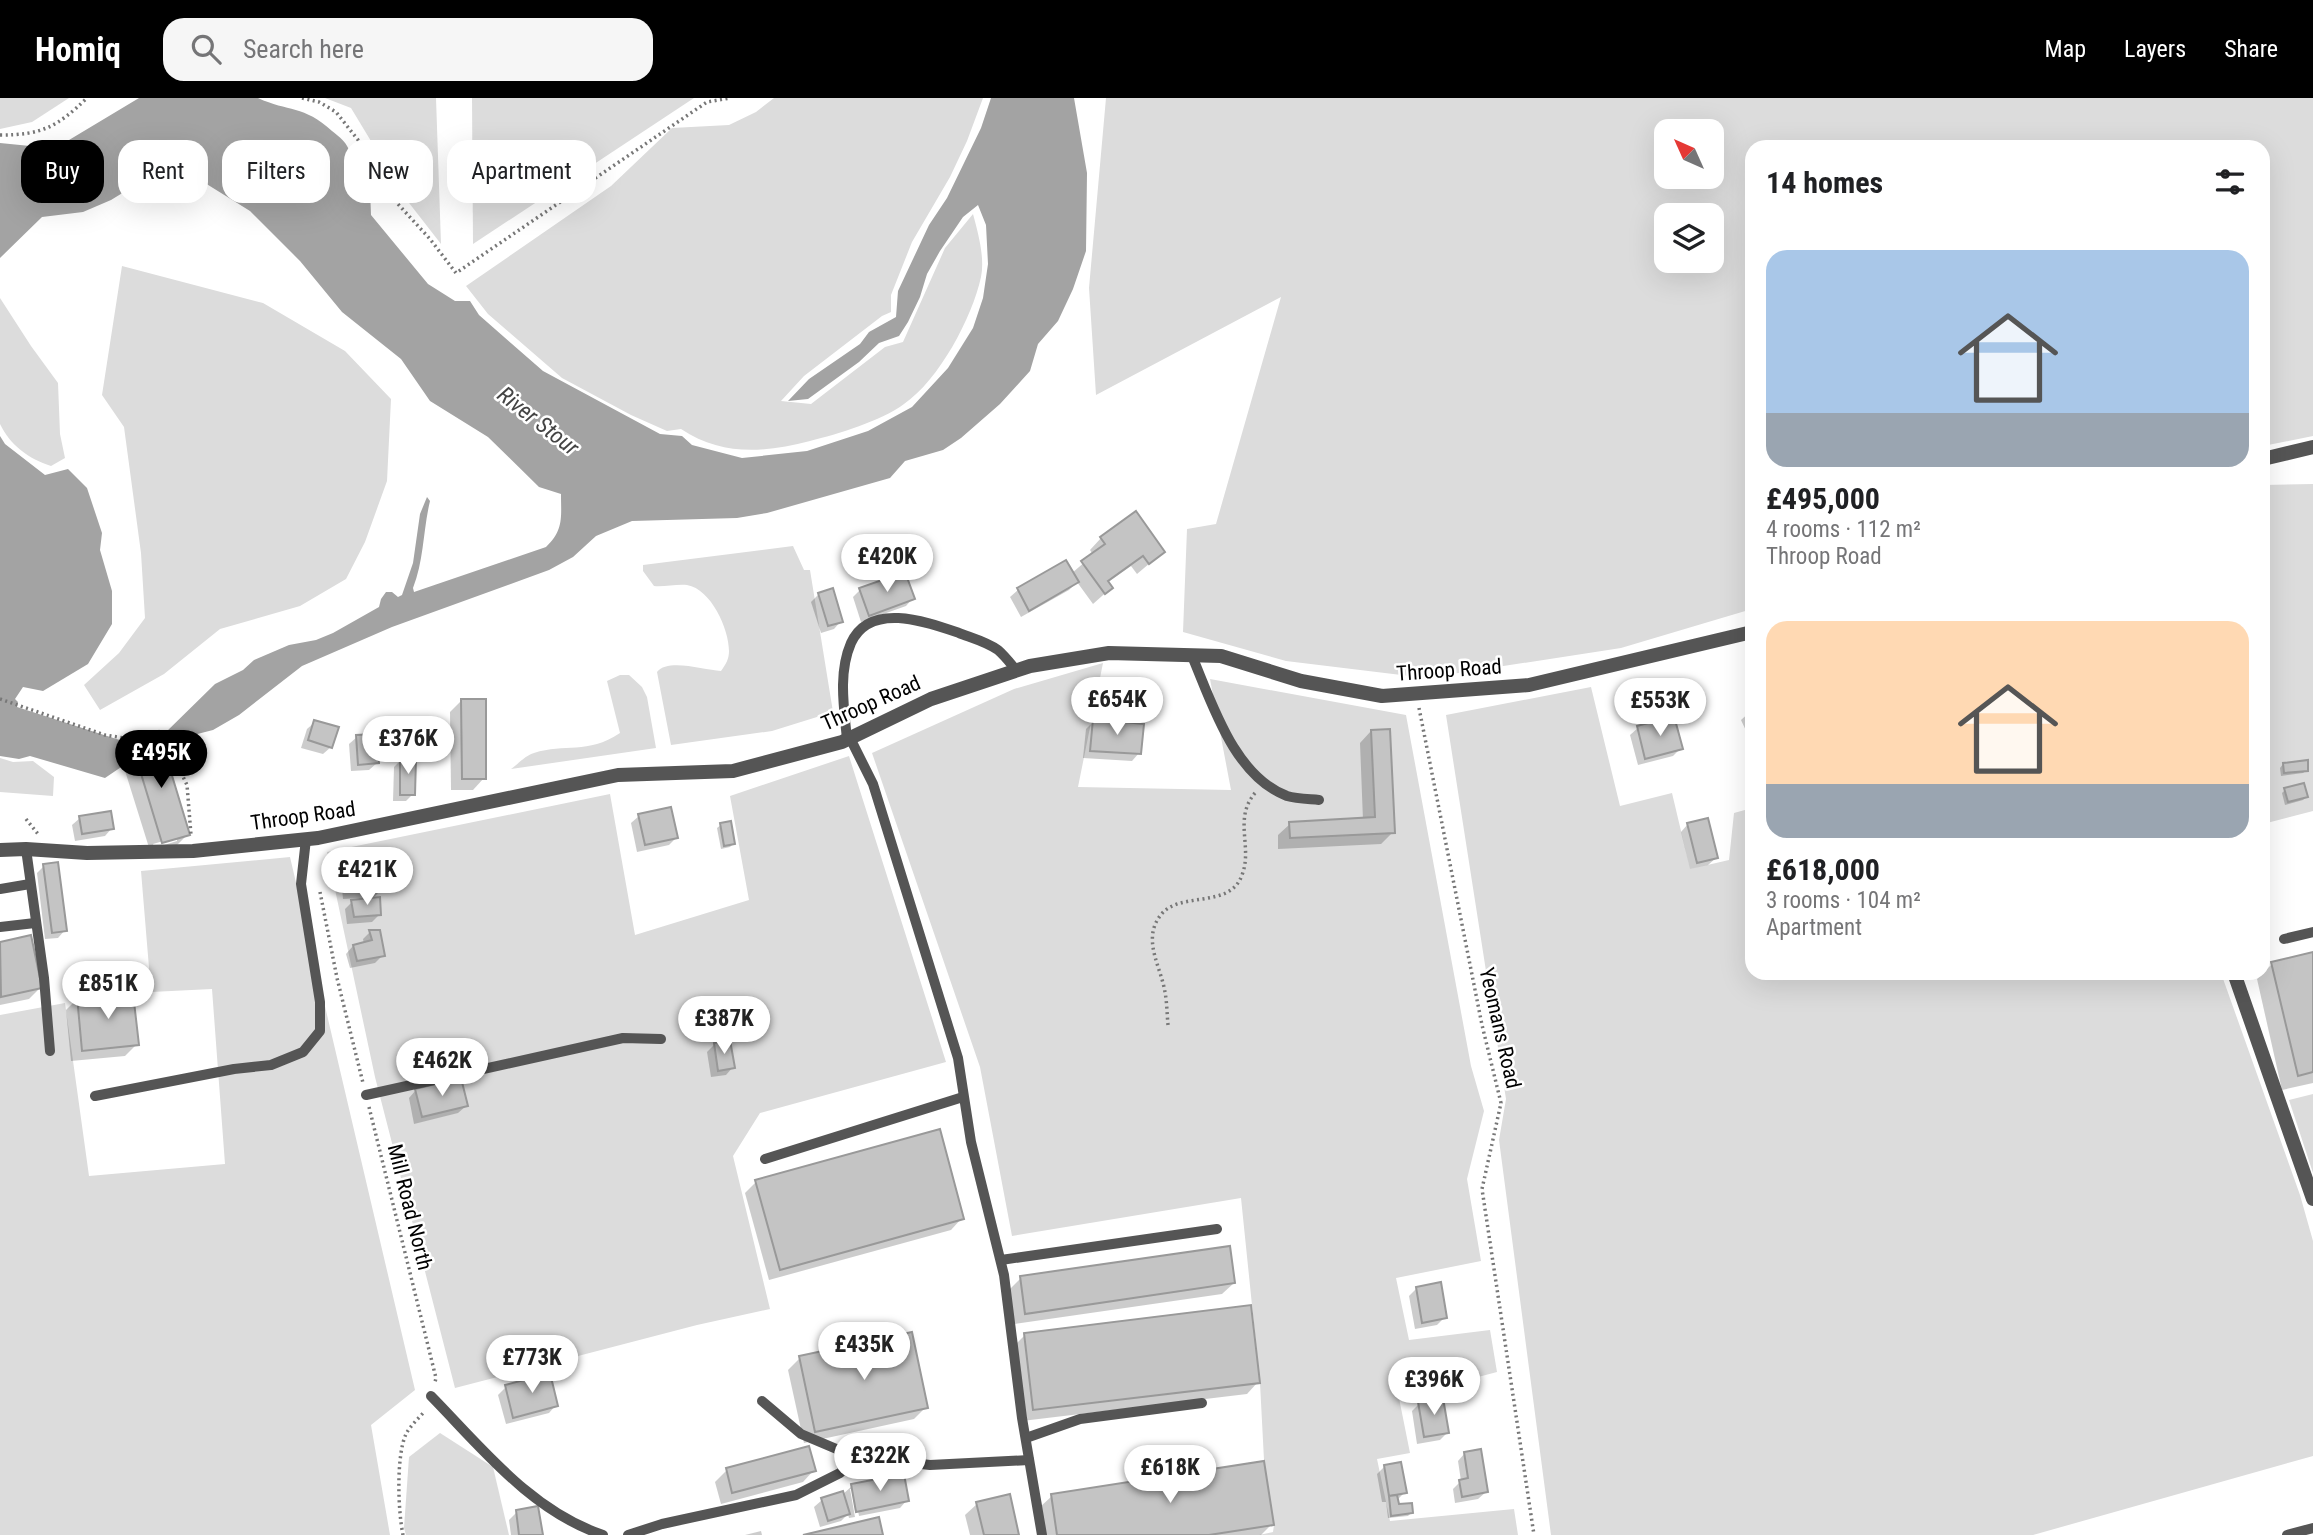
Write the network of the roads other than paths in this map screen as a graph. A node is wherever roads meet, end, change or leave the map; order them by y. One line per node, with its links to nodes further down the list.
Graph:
1 (2313, 447): 2 (street)
2 (2270, 457)
3 (1745, 634): 4 (street, Throop Road)
4 (1192, 656): 5 (street, Throop Road); 7 (lane)
5 (1016, 670): 6 (street, Throop Road); 6 (lane)
6 (849, 739): 8 (street, Throop Road); 22 (lane)
7 (1319, 800)
8 (306, 839): 9 (street, Throop Road); 21 (lane)
9 (26, 849): 10 (street, Throop Road); 11 (lane)
10 (0, 850)
11 (30, 884): 12 (lane); 13 (lane)
12 (0, 889)
13 (35, 923): 14 (lane); 19 (lane)
14 (0, 927)
15 (2313, 932): 16 (lane)
16 (2284, 939)
17 (2236, 980): 24 (street)
18 (661, 1039): 20 (lane)
19 (50, 1051)
20 (366, 1095)
21 (95, 1096)
22 (963, 1097): 23 (lane); 26 (lane)
23 (765, 1159)
24 (2313, 1199)
25 (1217, 1229): 26 (lane)
26 (1001, 1260): 30 (lane)
27 (431, 1396): 34 (lane)
28 (762, 1401): 31 (lane)
29 (1202, 1404): 30 (lane)
30 (1026, 1438): 32 (lane)
31 (857, 1456): 32 (lane); 35 (lane)
32 (1029, 1460): 36 (lane)
33 (2313, 1528): 37 (lane)
34 (603, 1535)
35 (628, 1535)
36 (1042, 1535)
37 (2287, 1535)

